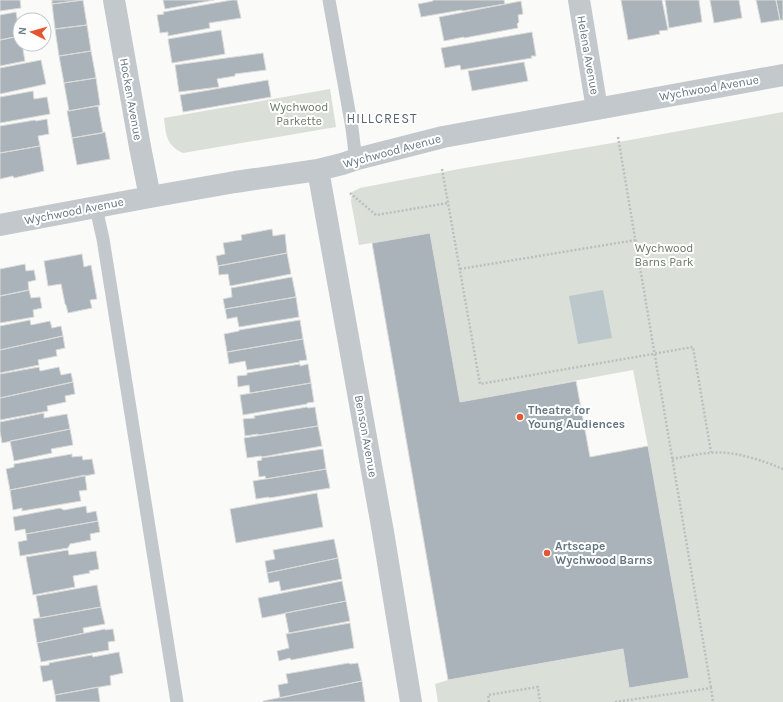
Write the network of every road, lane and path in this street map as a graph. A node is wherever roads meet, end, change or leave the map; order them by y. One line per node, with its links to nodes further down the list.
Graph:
1 (114, 0): 11 (street, Hocken Avenue)
2 (329, 0): 7 (lane)
3 (578, 0): 5 (street, Helena Avenue)
4 (783, 75): 5 (street, Wychwood Avenue)
5 (597, 109): 7 (street, Wychwood Avenue)
6 (618, 137): 15 (path)
7 (357, 159): 9 (street, Wychwood Avenue)
8 (442, 169): 12 (path)
9 (318, 170): 11 (street, Wychwood Avenue); 23 (street, Benson Avenue)
10 (347, 190): 12 (path)
11 (150, 197): 13 (street, Wychwood Avenue)
12 (448, 203): 16 (path)
13 (96, 208): 14 (street, Wychwood Avenue); 22 (lane)
14 (0, 225)
15 (636, 240): 16 (path); 17 (path)
16 (460, 269): 17 (path)
17 (655, 353): 18 (path); 19 (path)
18 (711, 452): 19 (path); 20 (path)
19 (672, 459): 21 (path)
20 (783, 469)
21 (711, 688): 26 (path); 27 (path)
22 (177, 702)
23 (411, 702)
24 (489, 702): 25 (path)
25 (540, 702)
26 (615, 702)
27 (713, 702)

